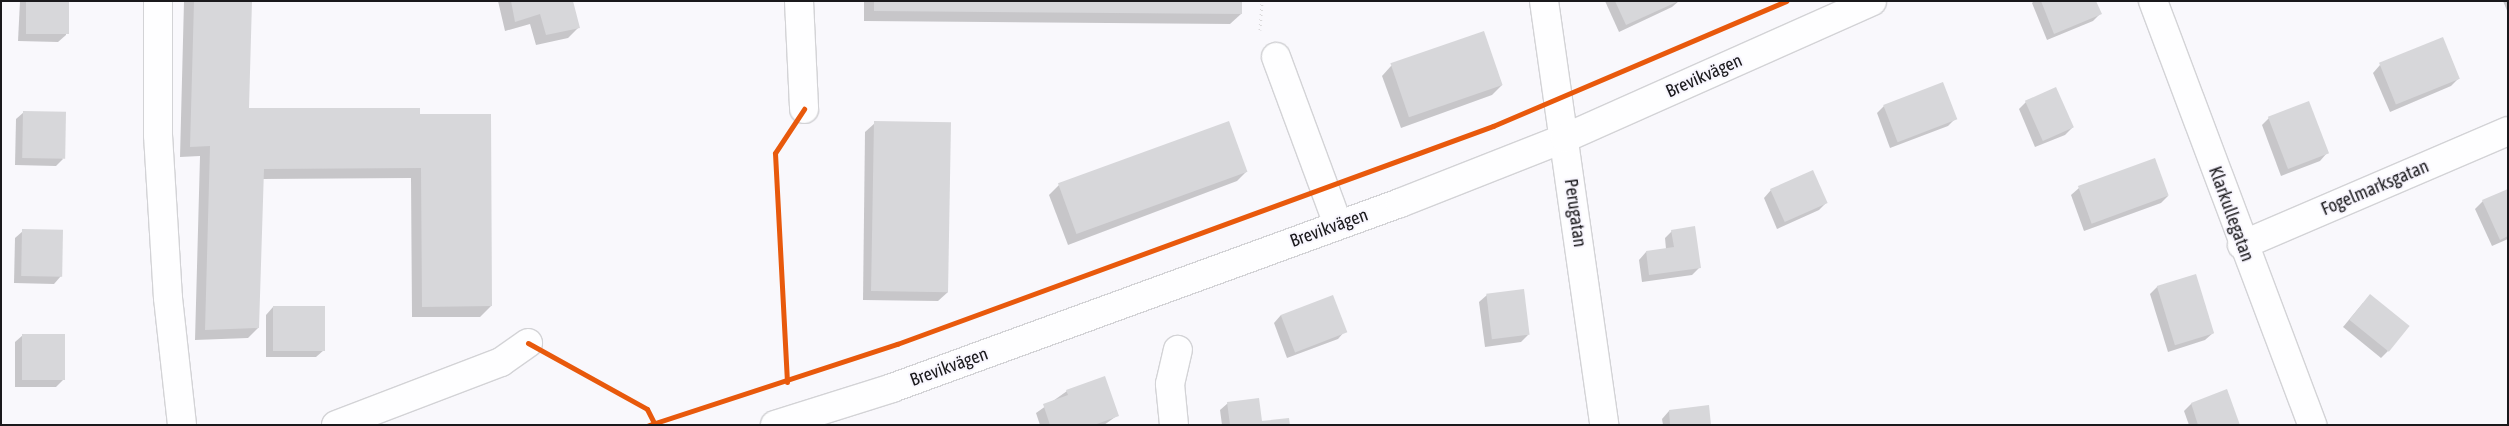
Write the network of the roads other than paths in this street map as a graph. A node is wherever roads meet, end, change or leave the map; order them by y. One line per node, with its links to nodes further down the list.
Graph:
1 (158, 1): 14 (street)
2 (799, 1): 7 (street)
3 (1544, 1): 9 (street, Perugatan)
4 (1872, 1): 9 (street, Brevikvägen)
5 (2153, 1): 11 (street, Klarkullegatan)
6 (1276, 57): 10 (street)
7 (804, 109)
8 (2508, 131): 11 (street, Fogelmarksgatan)
9 (1565, 138): 10 (street, Brevikvägen); 18 (street, Perugatan)
10 (1338, 225): 16 (street, Brevikvägen)
11 (2242, 245): 19 (street, Klarkullegatan)
12 (528, 343): 15 (street)
13 (1178, 350): 17 (street)
14 (182, 425)
15 (336, 425)
16 (775, 425)
17 (1174, 425)
18 (1604, 425)
19 (2312, 425)

